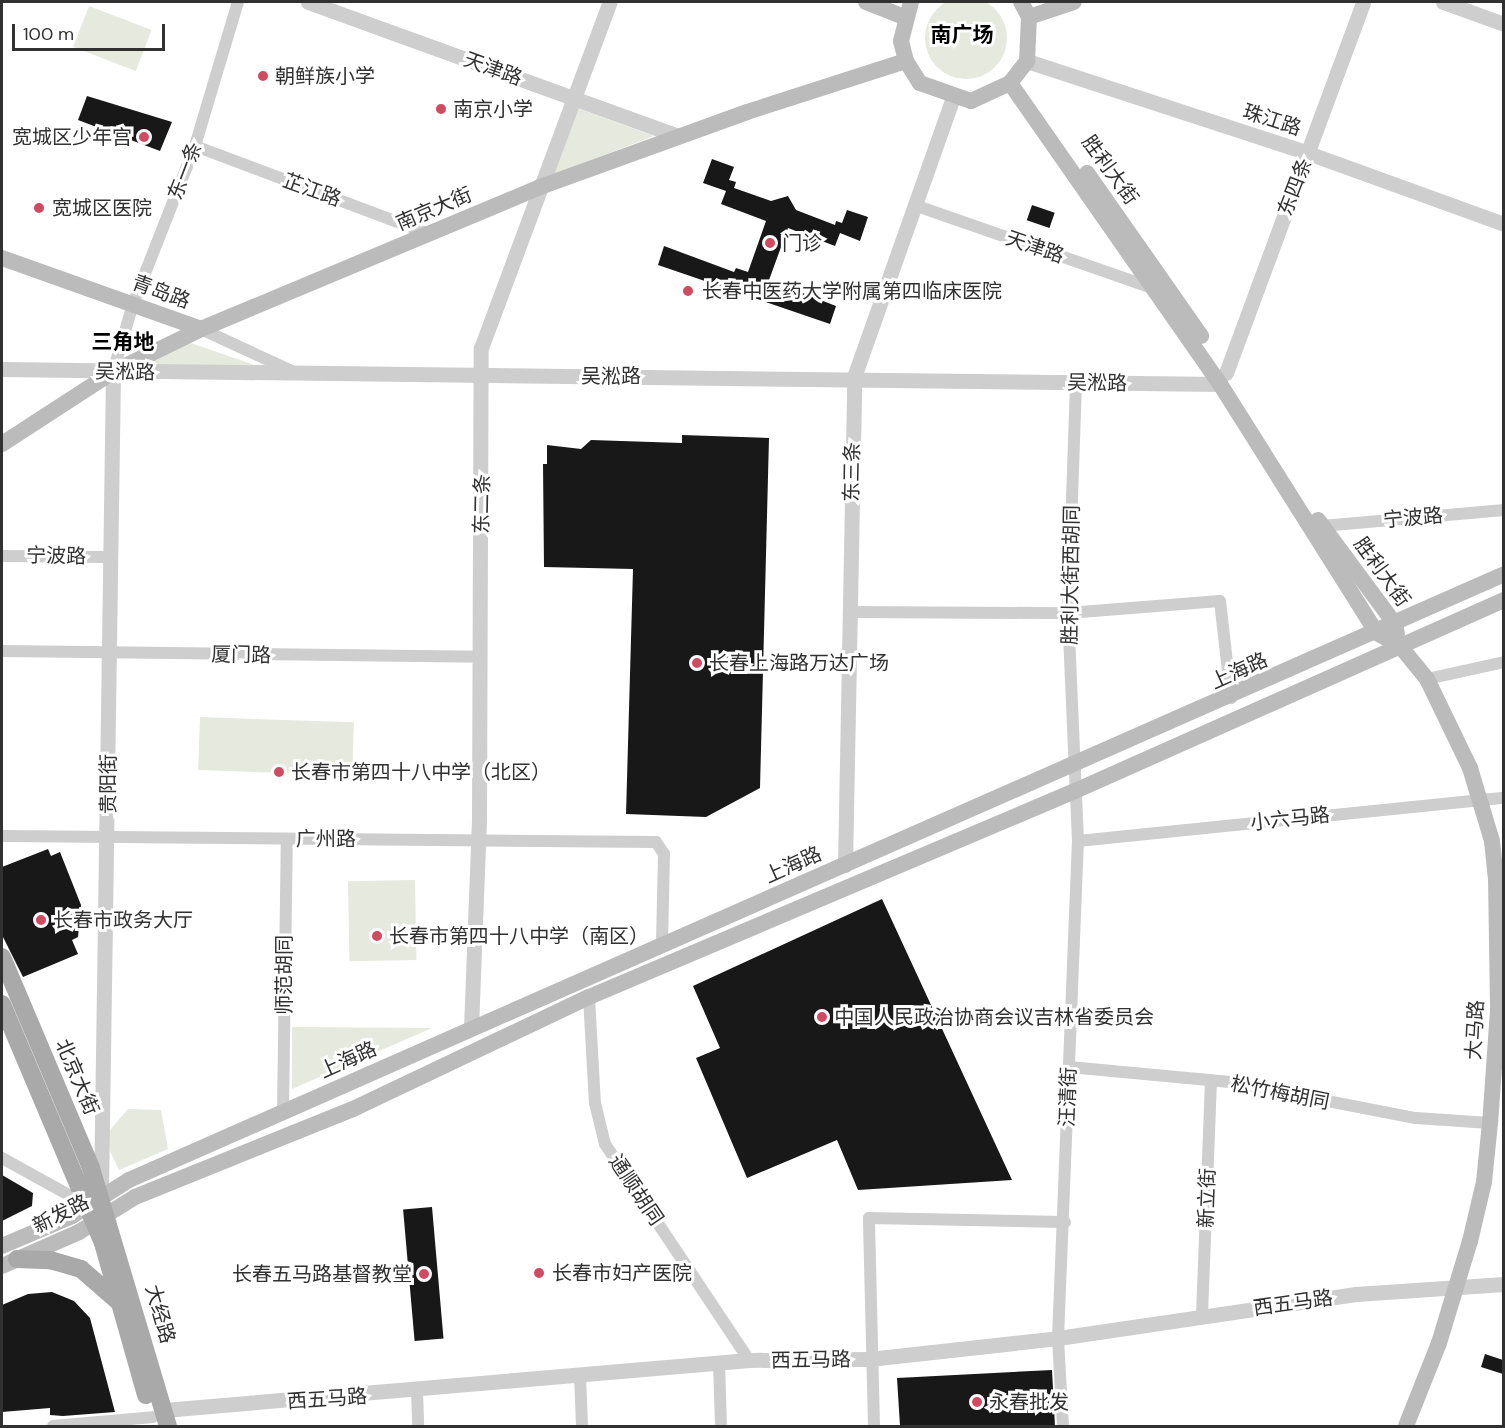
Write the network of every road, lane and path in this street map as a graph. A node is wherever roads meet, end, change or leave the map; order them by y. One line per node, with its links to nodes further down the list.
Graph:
1 (238, 2): 18 (street, 东一条)
2 (308, 2): 16 (street, 天津路)
3 (610, 2): 16 (street, 东二条)
4 (866, 2): 9 (main road)
5 (1021, 2): 10 (main road)
6 (1074, 2): 10 (main road)
7 (1363, 2): 19 (street, 东四条)
8 (1443, 2): 11 (street)
9 (907, 9): 12 (main road)
10 (1029, 17): 13 (main road)
11 (1503, 24)
12 (906, 61): 15 (main road); 17 (main road, 南京大街)
13 (1027, 61): 14 (main road); 19 (street, 珠江路)
14 (1014, 80): 15 (main road); 25 (main road, 胜利大街); 33 (main road, 胜利大街)
15 (954, 97): 21 (street, 东三条)
16 (572, 98): 17 (street, 天津路); 20 (street, 东二条)
17 (679, 136): 20 (main road, 南京大街)
18 (195, 146): 23 (street, 芷江路); 26 (street, 东一条)
19 (1308, 153): 22 (street, 珠江路); 33 (street, 东四条)
20 (540, 187): 23 (main road, 南京大街); 31 (street, 东二条)
21 (917, 206): 25 (street, 天津路); 32 (street, 东三条)
22 (1503, 224)
23 (429, 234): 27 (main road, 南京大街)
24 (2, 258): 26 (main road, 青岛路)
25 (1153, 288): 33 (main road, 胜利大街)
26 (133, 304): 27 (main road, 青岛路); 29 (street, 东一条)
27 (201, 329): 29 (main road, 南京大街); 30 (street, 青岛路)
28 (2, 369): 29 (street, 吴淞路)
29 (113, 372): 30 (street, 吴淞路); 35 (main road, 南京大街); 39 (street, 贵阳街)
30 (303, 376): 31 (street, 吴淞路)
31 (484, 376): 32 (street, 吴淞路); 49 (street, 东二条)
32 (854, 377): 34 (street, 吴淞路); 42 (street, 东三条)
33 (1223, 379): 34 (street, 吴淞路); 37 (main road, 胜利大街); 45 (main road, 胜利大街)
34 (1076, 383): 43 (street, 胜利大街西胡同)
35 (2, 444)
36 (1503, 510): 37 (street, 宁波路)
37 (1322, 526): 44 (main road, 胜利大街)
38 (2, 556): 39 (street, 宁波路)
39 (110, 557): 48 (street, 贵阳街)
40 (1503, 574): 44 (main road, 上海路)
41 (1503, 600): 46 (main road, 上海路)
42 (849, 612): 43 (street); 62 (street, 东三条)
43 (1068, 613): 52 (street); 53 (street, 胜利大街西胡同)
44 (1395, 624): 45 (main road, 上海路); 46 (main road, 胜利大街)
45 (1377, 633): 46 (main road, 胜利大街); 52 (main road, 上海路)
46 (1400, 646): 51 (main road, 大马路); 54 (main road, 上海路)
47 (2, 651): 48 (street, 厦门路)
48 (108, 655): 49 (street, 厦门路); 58 (street, 贵阳街)
49 (480, 657): 60 (street, 东二条)
50 (1503, 662): 51 (street)
51 (1427, 679): 56 (main road, 大马路)
52 (1231, 698): 53 (main road, 上海路)
53 (1073, 768): 54 (street, 汪清街); 62 (main road, 上海路)
54 (1075, 791): 61 (street, 汪清街); 65 (main road, 上海路)
55 (1503, 798): 56 (street, 小六马路)
56 (1479, 799): 61 (street, 小六马路); 67 (main road, 大马路)
57 (2, 836): 58 (street, 广州路)
58 (107, 838): 59 (street, 广州路); 75 (street, 贵阳街)
59 (287, 839): 60 (street, 广州路); 72 (street, 师范胡同)
60 (475, 840): 63 (street, 广州路); 68 (street, 东二条)
61 (1077, 841): 70 (street, 汪清街)
62 (845, 865): 63 (main road, 上海路)
63 (662, 945): 68 (main road, 上海路)
64 (2, 957): 75 (main road, 北京大街)
65 (589, 997): 75 (main road, 上海路); 85 (street, 通顺胡同)
66 (2, 1004): 69 (main road, 北京大街)
67 (1501, 1010): 73 (main road, 大马路)
68 (471, 1028): 72 (main road, 上海路)
69 (7, 1031): 75 (main road, 北京大街)
70 (1069, 1067): 71 (street, 松竹梅胡同); 76 (street, 汪清街)
71 (1211, 1080): 73 (street, 松竹梅胡同); 82 (street, 新立街)
72 (283, 1112): 75 (main road, 上海路)
73 (1490, 1123): 80 (main road, 大马路)
74 (2, 1158): 75 (street)
75 (98, 1210): 77 (main road, 新发路); 78 (main road, 新发路); 81 (main road, 大经路); 89 (main road, 大经路)
76 (1065, 1222): 83 (street, 汪清街); 84 (street)
77 (2, 1246)
78 (9, 1262): 81 (main road)
79 (1503, 1284): 80 (street, 西五马路)
80 (1456, 1287): 82 (street, 西五马路); 96 (main road, 大马路)
81 (121, 1305): 89 (main road, 大经路)
82 (1202, 1315): 83 (street, 西五马路)
83 (1058, 1338): 84 (street, 西五马路); 95 (street, 汪清街)
84 (869, 1359): 85 (street, 西五马路); 94 (street)
85 (749, 1360): 86 (street, 西五马路)
86 (719, 1363): 87 (street, 西五马路); 93 (street)
87 (580, 1374): 88 (street, 西五马路); 92 (street)
88 (417, 1391): 89 (street, 西五马路); 91 (street)
89 (160, 1420): 90 (street)
90 (53, 1426)
91 (418, 1426)
92 (582, 1426)
93 (721, 1426)
94 (874, 1426)
95 (1063, 1426)
96 (1406, 1426)

